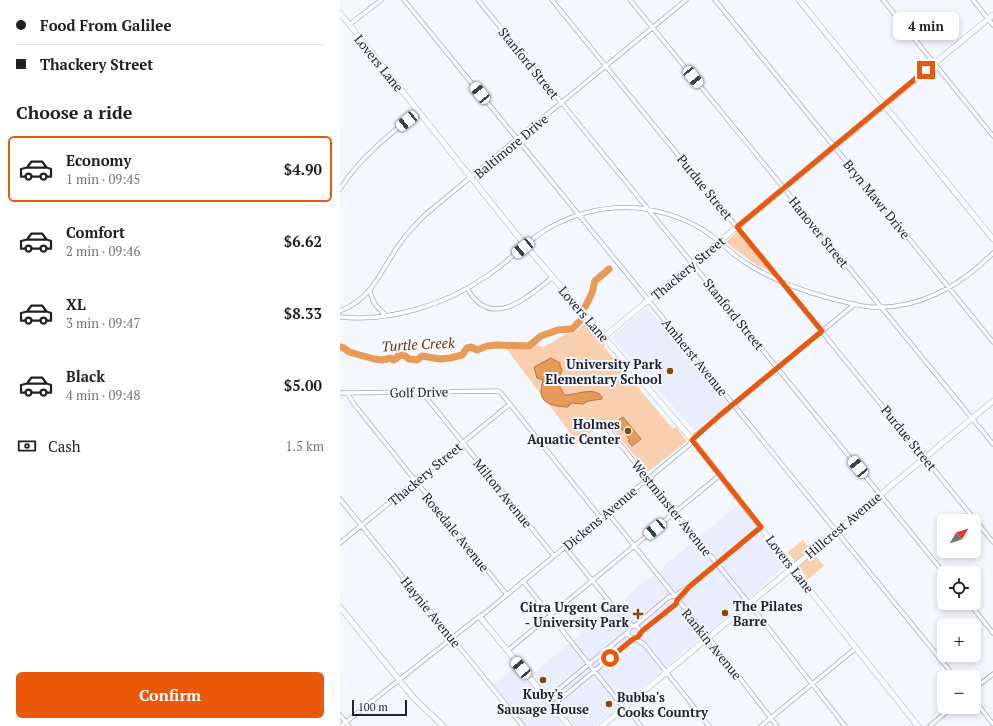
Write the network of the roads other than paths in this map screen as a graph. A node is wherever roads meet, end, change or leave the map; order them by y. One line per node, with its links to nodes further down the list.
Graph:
1 (381, 0): 14 (street)
2 (404, 0): 23 (street, Amherst Avenue)
3 (478, 0): 19 (street, Stanford Street)
4 (552, 0): 18 (street, Purdue Street)
5 (630, 0): 16 (street, Hanover Street)
6 (686, 0): 16 (street, Baltimore Drive)
7 (715, 0): 24 (street, Bryn Mawr Drive)
8 (799, 0): 20 (street)
9 (883, 0): 17 (street)
10 (972, 0): 13 (street)
11 (340, 13): 14 (street, Lovers Lane)
12 (993, 15): 13 (street, Thackery Street)
13 (988, 19): 15 (street); 17 (street, Thackery Street)
14 (349, 25): 21 (street, Lovers Lane)
15 (993, 25)
16 (653, 28): 18 (street, Baltimore Drive); 26 (street, Hanover Street)
17 (935, 64): 20 (street, Thackery Street); 22 (street)
18 (606, 67): 19 (street, Baltimore Drive); 30 (street, Purdue Street)
19 (562, 103): 23 (street, Baltimore Drive); 28 (street, Stanford Street)
20 (884, 105): 24 (street, Thackery Street); 31 (street)
21 (419, 111): 25 (street, Lovers Lane); 27 (street)
22 (993, 136)
23 (518, 140): 25 (street, Baltimore Drive); 29 (street, Amherst Avenue)
24 (834, 146): 26 (street, Thackery Street); 39 (street, Bryn Mawr Drive)
25 (472, 178): 33 (street, Lovers Lane); 40 (street, Baltimore Drive)
26 (783, 188): 30 (street, Thackery Street); 43 (street, Hanover Street)
27 (340, 189)
28 (649, 210): 29 (street); 32 (street); 35 (street, Stanford Street)
29 (579, 215): 33 (street); 41 (street, Amherst Avenue)
30 (737, 227): 32 (street, Thackery Street); 37 (street, Purdue Street)
31 (993, 239)
32 (719, 242): 35 (street, Thackery Street); 37 (street)
33 (526, 245): 36 (street, Lovers Lane); 38 (street)
34 (993, 253): 39 (street)
35 (693, 264): 41 (street, Thackery Street); 50 (street, Stanford Street)
36 (553, 277): 38 (street); 48 (street, Lovers Lane)
37 (782, 282): 42 (street); 47 (street, Purdue Street)
38 (467, 288): 45 (street)
39 (949, 288): 43 (street); 49 (street, Bryn Mawr Drive)
40 (370, 291): 44 (street, Baltimore Drive); 45 (street)
41 (648, 301): 48 (street, Thackery Street); 56 (street, Amherst Avenue)
42 (855, 304): 43 (street); 47 (street, Dickens Avenue)
43 (881, 307): 57 (street, Hanover Street)
44 (340, 311)
45 (386, 315): 46 (street)
46 (340, 317)
47 (822, 331): 50 (street, Dickens Avenue); 62 (street, Purdue Street)
48 (604, 337): 59 (street, Lovers Lane)
49 (993, 342)
50 (778, 368): 56 (street, Dickens Avenue); 66 (street, Stanford Street)
51 (422, 392): 53 (street, Golf Drive); 55 (street, Golf Drive); 60 (street, Milton Avenue)
52 (340, 393): 53 (street, Golf Drive)
53 (347, 393): 65 (street, Rosedale Avenue)
54 (993, 401): 57 (street, Hillcrest Avenue)
55 (510, 404): 60 (street, Thackery Street); 70 (street)
56 (733, 404): 59 (street, Dickens Avenue); 73 (street, Amherst Avenue)
57 (972, 418): 61 (street, Hanover Street); 62 (street, Hillcrest Avenue)
58 (602, 422): 64 (street, Westminster Avenue)
59 (692, 440): 63 (street, Lovers Lane); 64 (street, Dickens Avenue)
60 (463, 443): 65 (street, Thackery Street); 78 (street, Milton Avenue)
61 (993, 444)
62 (925, 457): 66 (street, Hillcrest Avenue); 74 (street, Purdue Street)
63 (720, 475): 69 (street); 72 (street, Lovers Lane)
64 (648, 478): 68 (street, Dickens Avenue); 69 (street, Westminster Avenue)
65 (416, 482): 71 (street, Thackery Street); 85 (street, Rosedale Avenue)
66 (880, 494): 73 (street, Hillcrest Avenue); 80 (street, Stanford Street)
67 (340, 499): 71 (street, Haynie Avenue)
68 (606, 512): 70 (street, Dickens Avenue); 76 (street, Rankin Avenue)
69 (676, 512): 76 (street); 79 (street, Westminster Avenue)
70 (600, 517): 77 (street, Dickens Avenue)
71 (362, 526): 75 (street, Thackery Street); 99 (street, Haynie Avenue)
72 (761, 527): 79 (street); 81 (street, Lovers Lane)
73 (836, 531): 81 (street, Hillcrest Avenue); 105 (street, Amherst Avenue)
74 (993, 542)
75 (340, 543)
76 (634, 546): 82 (street); 86 (street, Rankin Avenue)
77 (565, 547): 78 (street, Dickens Avenue); 82 (street)
78 (554, 556): 83 (street, Dickens Avenue)
79 (717, 563): 84 (street); 88 (street, Westminster Avenue)
80 (938, 566)
81 (792, 568): 88 (street, Hillcrest Avenue); 102 (street, Lovers Lane)
82 (592, 580): 91 (street); 93 (street)
83 (523, 581): 85 (street, Dickens Avenue); 91 (street)
84 (690, 586): 86 (street); 87 (street)
85 (507, 595): 92 (street, Dickens Avenue)
86 (674, 596): 87 (street, Rankin Avenue); 94 (street)
87 (677, 600): 96 (street); 98 (street, Rankin Avenue)
88 (749, 603): 98 (street, Hillcrest Avenue); 111 (street, Westminster Avenue)
89 (340, 607): 109 (street)
90 (975, 610): 97 (street)
91 (551, 615): 103 (street); 104 (street)
92 (480, 618): 99 (street, Dickens Avenue); 103 (street)
93 (625, 619): 94 (street); 95 (street)
94 (634, 626): 95 (street); 96 (street)
95 (628, 631): 100 (street); 104 (street)
96 (641, 633): 100 (street); 101 (street)
97 (993, 633)
98 (708, 637): 107 (street, Hillcrest Avenue); 118 (street, Rankin Avenue)
99 (452, 638): 109 (street, Dickens Avenue); 124 (street, Haynie Avenue)
100 (634, 639): 101 (street); 106 (street)
101 (644, 644): 107 (street)
102 (856, 648): 111 (street); 132 (street, Lovers Lane)
103 (507, 651): 112 (street)
104 (589, 664): 106 (street); 112 (street)
105 (949, 670)
106 (595, 671): 113 (street); 114 (street)
107 (666, 672): 114 (street, Hillcrest Avenue); 128 (street)
108 (993, 674): 110 (street)
109 (399, 680): 120 (street, Dickens Avenue); 123 (street)
110 (981, 683)
111 (812, 684): 118 (street); 131 (street, Westminster Avenue)
112 (547, 699): 113 (street)
113 (552, 706): 119 (street)
114 (624, 707): 126 (street, Hillcrest Avenue); 127 (street)
115 (981, 709): 121 (street)
116 (944, 714): 133 (street)
117 (340, 715): 120 (street)
118 (771, 718): 129 (street); 130 (street, Rankin Avenue)
119 (565, 723): 125 (street)
120 (347, 724): 122 (street, Dickens Avenue)
121 (993, 724)
122 (341, 726)
123 (443, 726)
124 (523, 726)
125 (569, 726)
126 (602, 726)
127 (640, 726)
128 (709, 726)
129 (761, 726)
130 (777, 726)
131 (845, 726)
132 (918, 726)
133 (930, 726)

